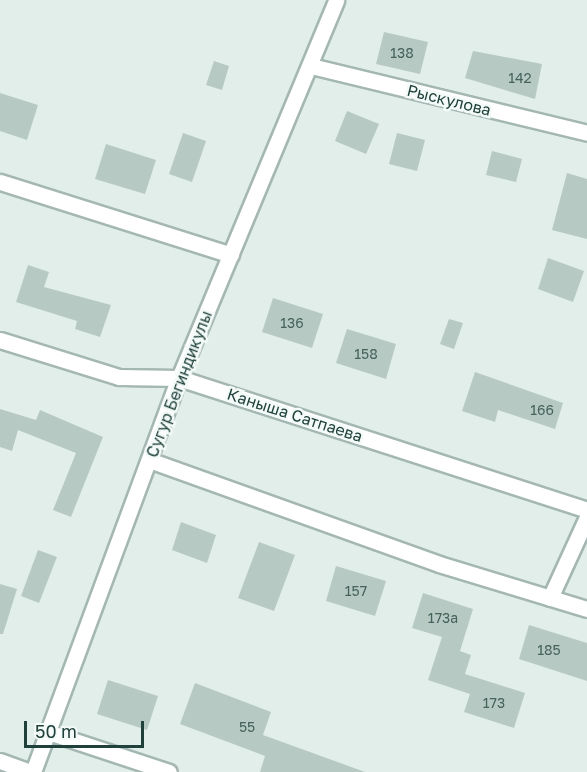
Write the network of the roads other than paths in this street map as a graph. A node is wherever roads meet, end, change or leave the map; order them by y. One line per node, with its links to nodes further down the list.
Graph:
1 (336, 0): 2 (street, Сугур Бегиндикулы)
2 (311, 66): 3 (street, Рыскулова); 5 (street, Сугур Бегиндикулы)
3 (587, 134)
4 (0, 182): 5 (street)
5 (231, 255): 7 (street, Сугур Бегиндикулы)
6 (0, 340): 7 (street, Каныша Сатпаева)
7 (179, 378): 8 (street, Сугур Бегиндикулы); 9 (street, Каныша Сатпаева)
8 (149, 460): 11 (street); 13 (street, Сугур Бегиндикулы)
9 (587, 510)
10 (587, 517): 11 (street)
11 (550, 598): 12 (street)
12 (587, 609)
13 (51, 733): 15 (street, Сугур Бегиндикулы); 16 (street)
14 (0, 761): 15 (street)
15 (32, 772)
16 (170, 772)

